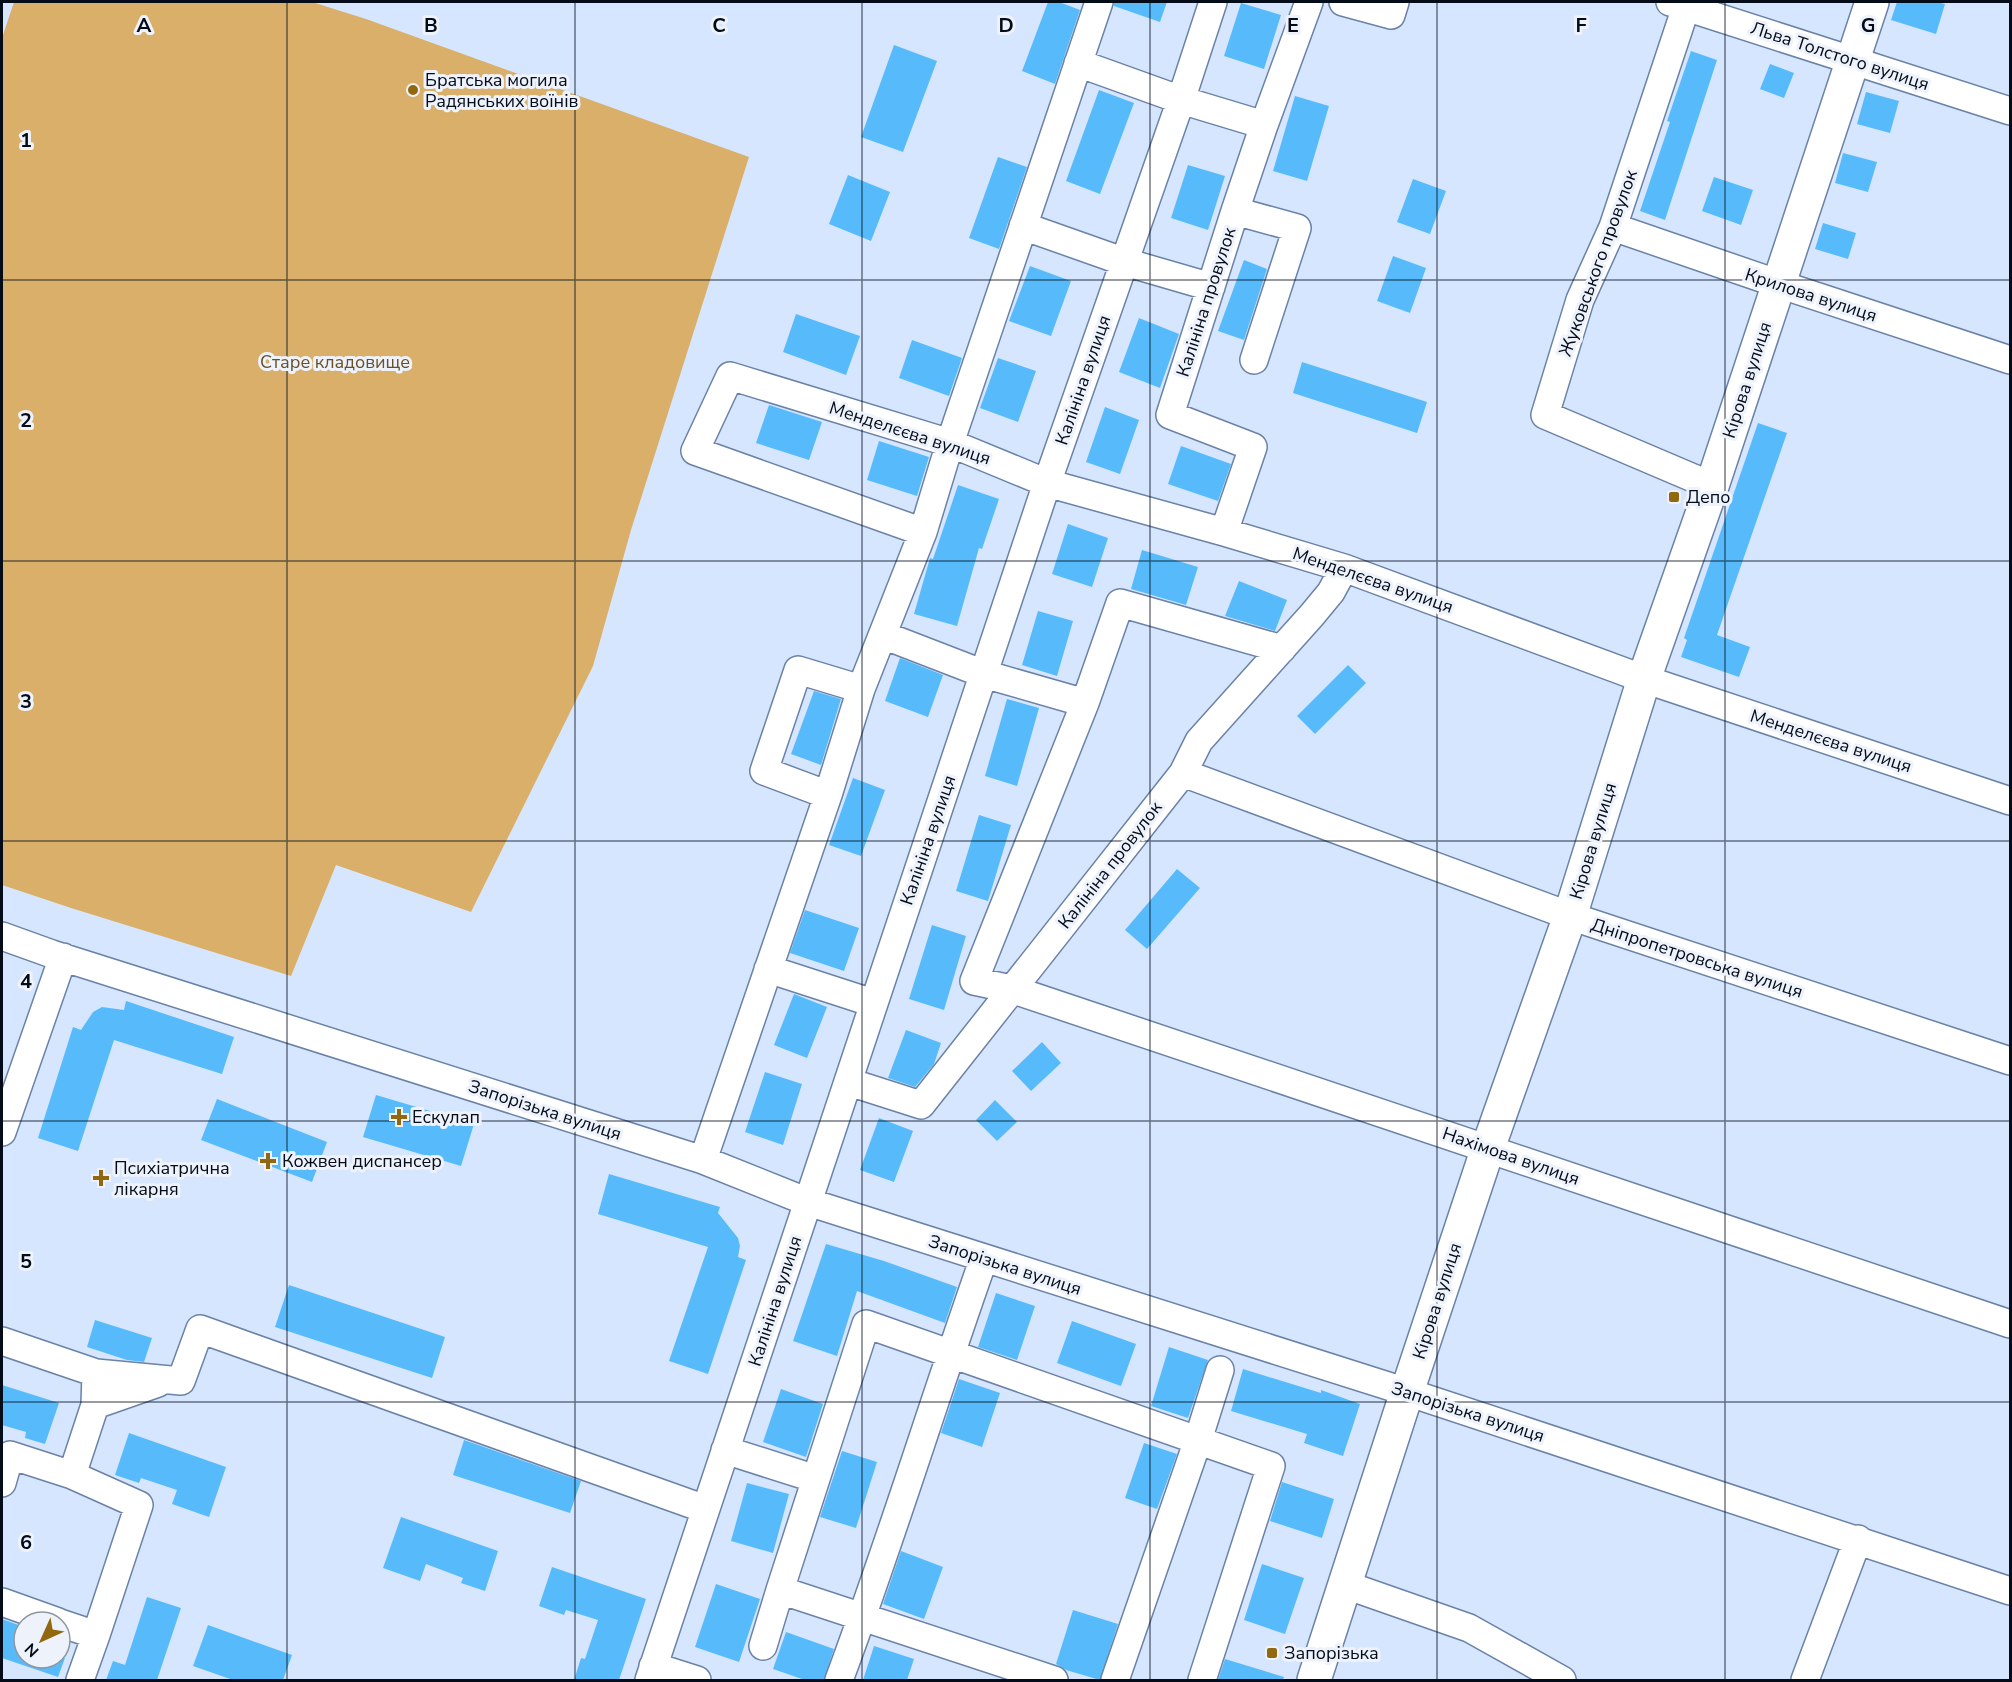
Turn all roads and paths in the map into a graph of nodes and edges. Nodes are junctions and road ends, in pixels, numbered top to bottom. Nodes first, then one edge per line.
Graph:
1 (1099, 2) edge
2 (1213, 2) edge
3 (1309, 2) edge
4 (1343, 2) edge
5 (1395, 2) edge
6 (1872, 2) edge
7 (1678, 4) edge
8 (1852, 60) junction
9 (1078, 63) junction
10 (1181, 100) junction
11 (2010, 111) edge
12 (1264, 125) junction
13 (1235, 211) junction
14 (1023, 226) junction
15 (1613, 227) junction
16 (1125, 262) junction
17 (1779, 284) junction
18 (1211, 287) junction
19 (1254, 360) dead end
20 (2010, 360) edge
21 (950, 443) junction
22 (1047, 483) junction
23 (1712, 486) junction
24 (923, 532) junction
25 (1224, 532) junction
26 (1344, 568) junction
27 (883, 635) junction
28 (1282, 649) junction
29 (984, 674) junction
30 (1644, 679) junction
31 (861, 689) junction
32 (1085, 703) junction
33 (1183, 773) junction
34 (828, 795) junction
35 (2010, 801) edge
36 (1570, 916) junction
37 (2, 936) edge
38 (63, 957) junction
39 (768, 969) junction
40 (1011, 989) junction
41 (873, 1003) junction
42 (2010, 1061) edge
43 (849, 1082) junction
44 (6, 1105) edge
45 (2, 1132) edge
46 (1488, 1148) junction
47 (703, 1160) junction
48 (808, 1202) junction
49 (984, 1258) junction
50 (2010, 1324) edge
51 (2, 1341) edge
52 (950, 1354) junction
53 (1220, 1370) dead end
54 (96, 1373) junction
55 (165, 1381) junction
56 (1407, 1392) junction
57 (95, 1405) junction
58 (1198, 1440) junction
59 (725, 1450) junction
60 (72, 1475) junction
61 (816, 1479) junction
62 (2, 1483) edge
63 (705, 1509) junction
64 (1858, 1539) junction
65 (1346, 1585) junction
66 (780, 1590) junction
67 (2010, 1591) edge
68 (2, 1602) edge
69 (25, 1610) edge
70 (863, 1617) junction
71 (72, 1627) edge
72 (96, 1635) junction
73 (763, 1646) dead end
74 (651, 1673) edge
75 (80, 1680) edge
76 (697, 1680) edge
77 (839, 1680) edge
78 (1054, 1680) edge
79 (1115, 1680) edge
80 (1202, 1680) edge
81 (1314, 1680) edge
82 (1562, 1680) edge
83 (1805, 1680) edge

1 - 9 street
2 - 10 street, Калініна вулиця
3 - 12 street
4 - 5 street
6 - 8 main road, Кірова вулиця
7 - 8 street, Льва Толстого вулиця
7 - 15 street, Жуковського провулок
8 - 11 street, Льва Толстого вулиця
8 - 17 main road, Кірова вулиця
9 - 10 street
9 - 14 street
10 - 12 street
10 - 16 street, Калініна вулиця
12 - 13 street
13 - 18 street, Калініна провулок
13 - 19 street, Калініна провулок
14 - 16 street
14 - 21 street
15 - 17 street, Крилова вулиця
15 - 23 street, Жуковського провулок
16 - 18 street
16 - 22 street, Калініна вулиця
17 - 20 street, Крилова вулиця
17 - 23 main road, Кірова вулиця
18 - 25 street, Калініна провулок
21 - 22 street, Менделєєва вулиця
21 - 24 street
21 - 24 street, Менделєєва вулиця
22 - 25 street, Менделєєва вулиця
22 - 29 street, Калініна вулиця
23 - 30 main road, Кірова вулиця
24 - 27 street
25 - 26 street, Менделєєва вулиця
26 - 28 street, Калініна провулок
26 - 30 street, Менделєєва вулиця
27 - 29 street
27 - 31 street
28 - 32 street
28 - 33 street, Калініна провулок
29 - 32 street
29 - 41 street, Калініна вулиця
30 - 35 street, Менделєєва вулиця
30 - 36 main road, Кірова вулиця
31 - 34 street
31 - 34 street
32 - 40 street, Нахімова вулиця
33 - 36 street, Дніпропетровська вулиця
33 - 40 street, Калініна провулок
34 - 39 street
36 - 42 street, Дніпропетровська вулиця
36 - 46 main road, Кірова вулиця
37 - 38 street, Запорізька вулиця
38 - 44 street
38 - 47 street, Запорізька вулиця
39 - 41 street
39 - 47 street
40 - 43 street, Калініна провулок
40 - 46 street, Нахімова вулиця
41 - 43 street, Калініна вулиця
43 - 48 street, Калініна вулиця
44 - 45 street
46 - 50 street, Нахімова вулиця
46 - 56 main road, Кірова вулиця
47 - 48 street, Запорізька вулиця
48 - 49 street, Запорізька вулиця
48 - 59 street, Калініна вулиця
49 - 52 street
49 - 56 street, Запорізька вулиця
51 - 54 street
52 - 58 street
52 - 61 street
52 - 70 street
53 - 58 street
54 - 55 street
54 - 57 street
55 - 57 street
55 - 63 street
56 - 64 street, Запорізька вулиця
56 - 65 main road, Кірова вулиця
57 - 60 street
58 - 79 street
58 - 80 street
59 - 61 street
59 - 63 street, Калініна вулиця
60 - 62 street
60 - 72 street
61 - 66 street
63 - 74 street, Калініна вулиця
64 - 67 street, Запорізька вулиця
64 - 83 street
65 - 81 main road, Кірова вулиця
65 - 82 street
66 - 70 street
66 - 73 street
68 - 69 street
70 - 77 street
70 - 78 street
71 - 72 street
72 - 75 street
74 - 76 street

